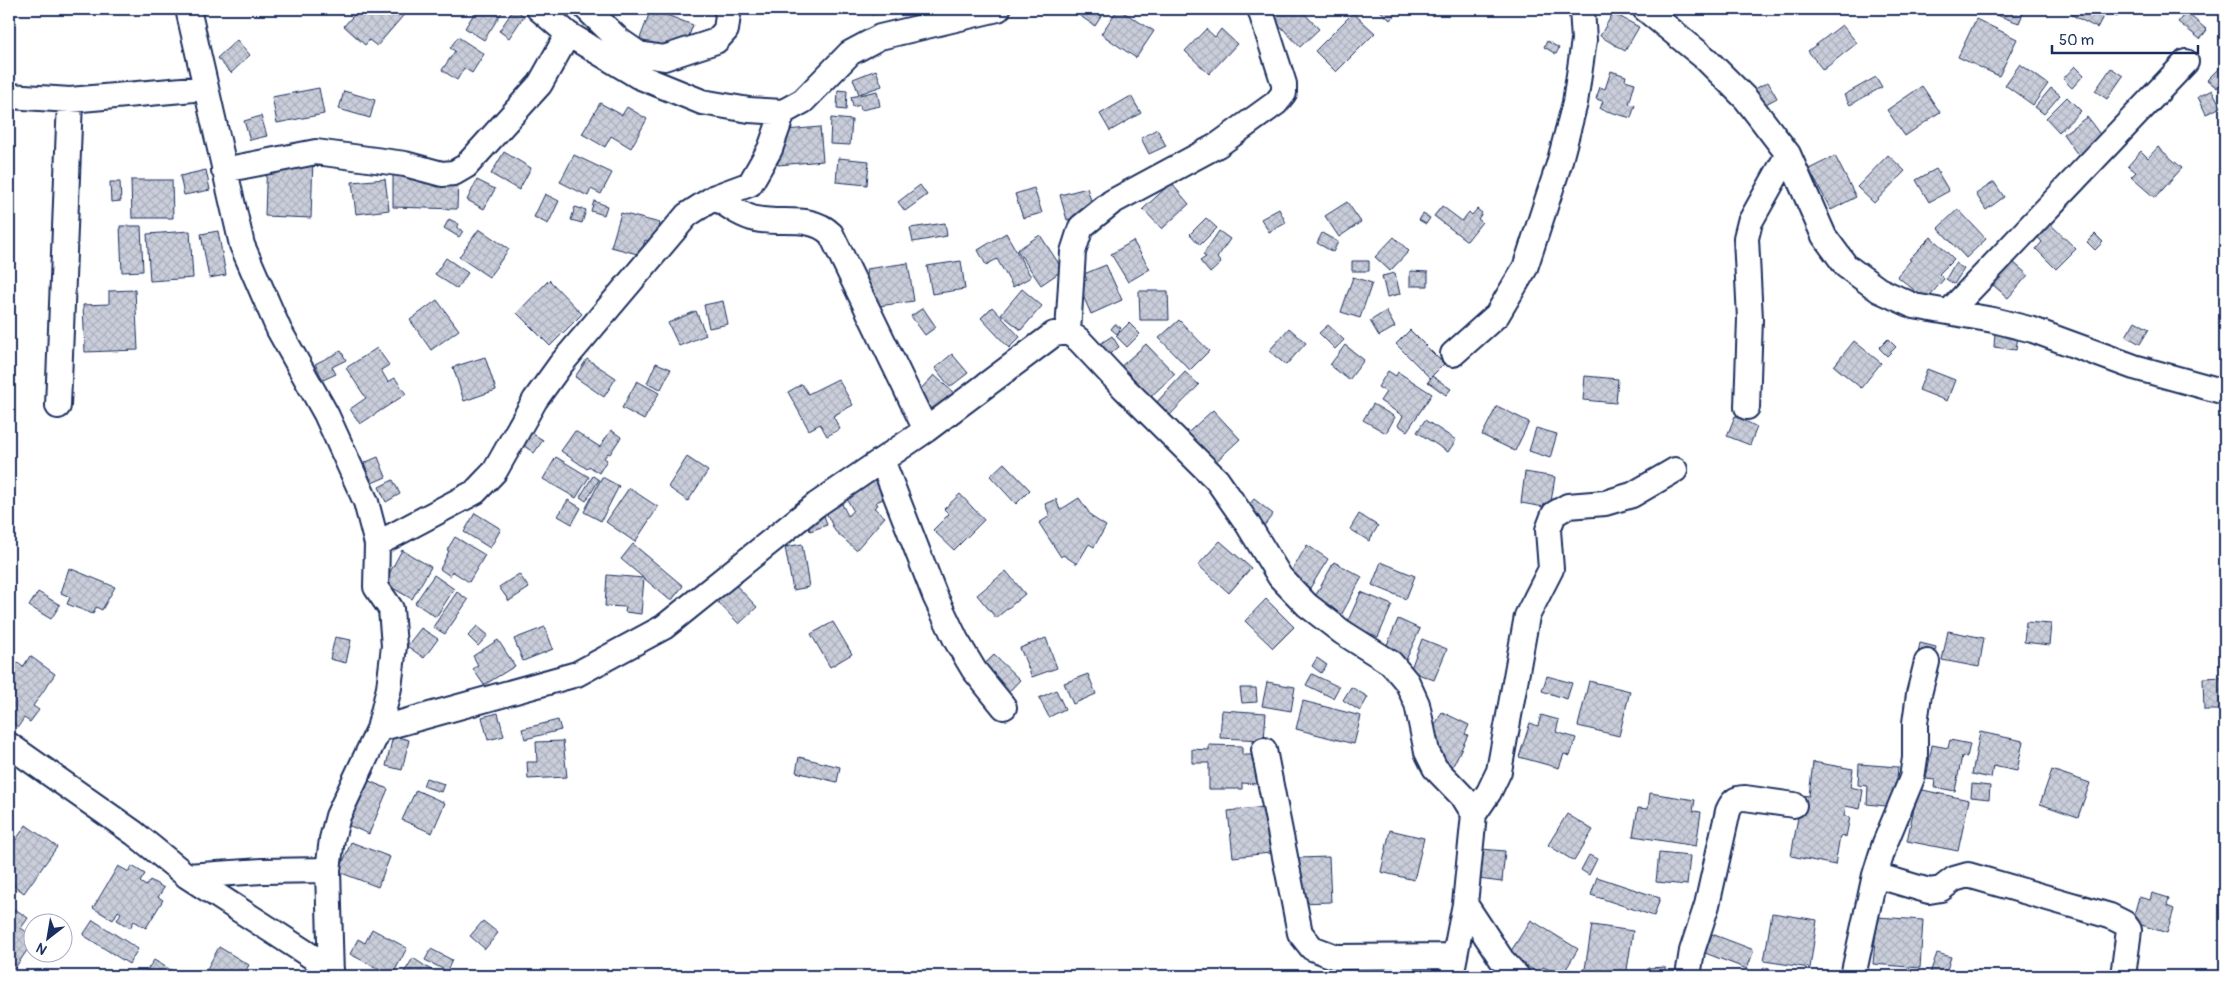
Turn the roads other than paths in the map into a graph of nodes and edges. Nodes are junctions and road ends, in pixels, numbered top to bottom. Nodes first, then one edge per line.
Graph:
1 (188, 9) edge
2 (539, 9) edge
3 (587, 9) edge
4 (726, 9) edge
5 (998, 9) edge
6 (1260, 9) edge
7 (1582, 9) edge
8 (1645, 9) edge
9 (568, 34) junction
10 (2186, 62) dead end
11 (205, 88) junction
12 (9, 96) edge
13 (70, 100) junction
14 (783, 112) junction
15 (1788, 154) junction
16 (224, 170) junction
17 (715, 197) junction
18 (1949, 312) junction
19 (1068, 332) junction
20 (1453, 354) dead end
21 (2225, 392) edge
22 (58, 406) dead end
23 (1747, 407) dead end
24 (926, 430) junction
25 (882, 460) junction
26 (1676, 470) dead end
27 (377, 544) junction
28 (1927, 662) dead end
29 (1004, 707) dead end
30 (379, 729) junction
31 (9, 745) edge
32 (1264, 750) dead end
33 (1794, 806) dead end
34 (1474, 814) junction
35 (328, 870) junction
36 (1875, 875) junction
37 (187, 876) junction
38 (1465, 904) junction
39 (1452, 966) edge
40 (331, 973) edge
41 (1517, 976) edge
42 (1688, 976) edge
43 (1853, 976) edge
44 (2122, 976) edge

1 - 11 street
2 - 9 street
3 - 4 street
5 - 14 street
6 - 19 street
7 - 20 street
8 - 15 street
9 - 14 street
9 - 16 street
10 - 18 street
11 - 13 street
11 - 16 street
12 - 13 street
13 - 22 street
14 - 17 street
15 - 18 street
15 - 23 street
16 - 27 street
17 - 24 street
17 - 27 street
18 - 21 street
19 - 24 street
19 - 34 street
24 - 25 street
25 - 29 street
25 - 30 street
26 - 34 street
27 - 30 street
28 - 36 street
30 - 35 street
31 - 37 street
32 - 39 street
33 - 42 street
34 - 38 street
35 - 37 street
35 - 40 street
36 - 43 street
36 - 44 street
37 - 40 street
38 - 39 street
38 - 41 street

